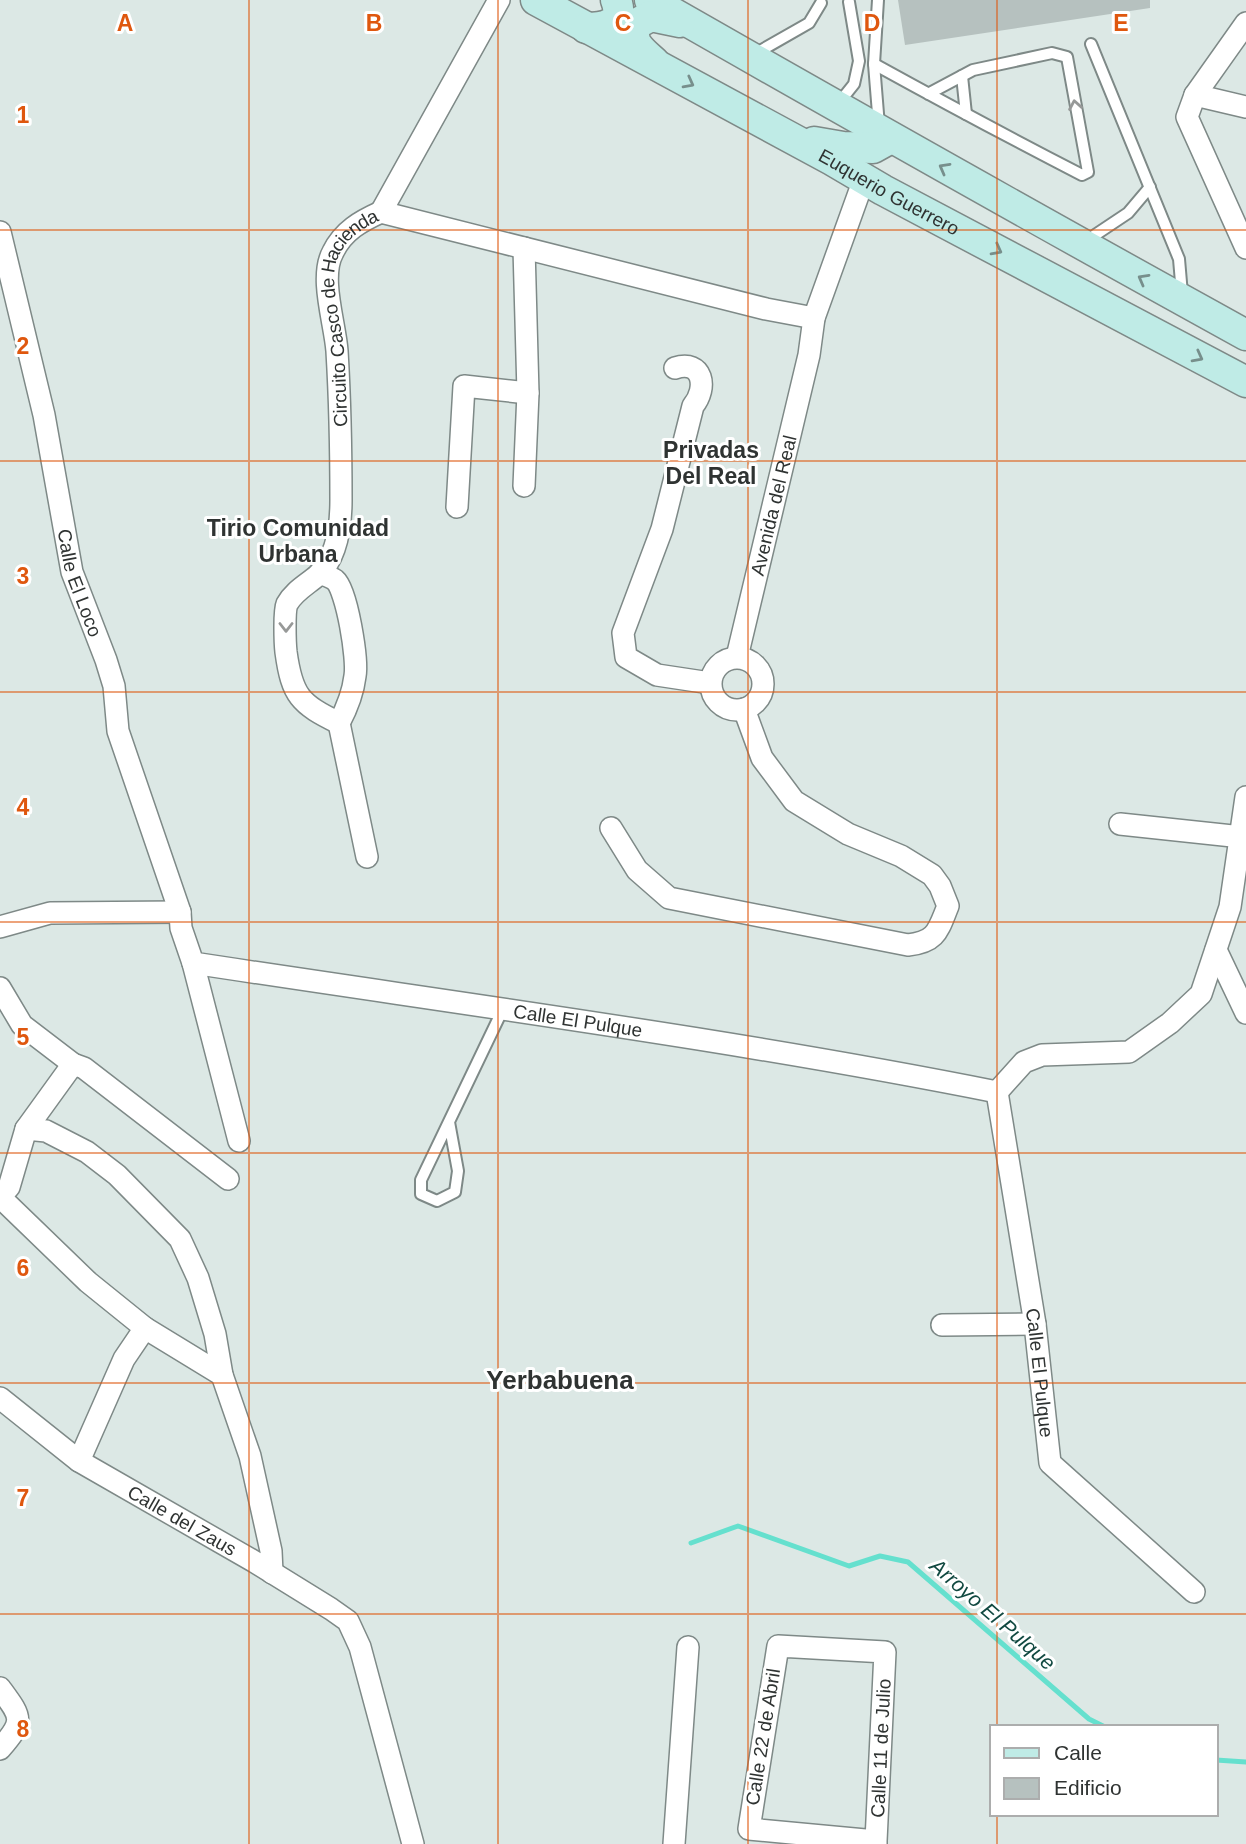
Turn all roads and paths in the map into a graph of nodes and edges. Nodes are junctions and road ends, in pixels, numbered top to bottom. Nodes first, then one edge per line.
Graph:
1 (499, 0) edge
2 (536, 0) edge
3 (616, 0) edge
4 (650, 0) edge
5 (878, 0) edge
6 (849, 2) dead end
7 (821, 4) dead end
8 (1246, 23) edge
9 (694, 26) junction
10 (586, 28) junction
11 (1091, 44) dead end
12 (750, 57) junction
13 (874, 64) junction
14 (658, 66) junction
15 (962, 76) junction
16 (928, 94) junction
17 (1195, 95) junction
18 (836, 107) junction
19 (1246, 107) edge
20 (965, 114) junction
21 (885, 135) junction
22 (790, 137) junction
23 (864, 179) junction
24 (1150, 187) junction
25 (381, 212) junction
26 (0, 232) edge
27 (1081, 244) junction
28 (1246, 247) edge
29 (524, 248) junction
30 (1183, 300) junction
31 (814, 318) junction
32 (1246, 335) edge
33 (675, 368) dead end
34 (1246, 382) edge
35 (528, 393) junction
36 (524, 486) dead end
37 (457, 507) dead end
38 (320, 573) junction
39 (737, 657) junction
40 (710, 683) junction
41 (744, 709) junction
42 (339, 723) junction
43 (1246, 797) edge
44 (1120, 824) dead end
45 (611, 828) dead end
46 (1242, 837) junction
47 (367, 857) dead end
48 (1238, 905) edge
49 (181, 920) junction
50 (0, 927) edge
51 (1216, 950) junction
52 (193, 963) junction
53 (0, 988) edge
54 (503, 1009) junction
55 (1246, 1013) edge
56 (73, 1064) junction
57 (997, 1092) junction
58 (449, 1122) junction
59 (26, 1129) junction
60 (239, 1141) dead end
61 (228, 1179) dead end
62 (2, 1190) edge
63 (1035, 1324) junction
64 (942, 1325) dead end
65 (145, 1328) junction
66 (222, 1375) junction
67 (0, 1398) edge
68 (79, 1461) junction
69 (272, 1573) junction
70 (1194, 1592) dead end
71 (778, 1646) joint
72 (688, 1647) dead end
73 (0, 1688) edge
74 (0, 1749) edge
75 (876, 1842) edge
76 (413, 1844) edge
77 (674, 1844) edge

1 - 25 street
2 - 10 main road, Euquerio Guerrero
3 - 10 main road
4 - 9 main road
5 - 13 lane
6 - 18 lane
7 - 12 lane
8 - 17 street
9 - 12 main road
9 - 14 main road
10 - 14 main road, Euquerio Guerrero
11 - 24 lane
12 - 18 main road
13 - 16 lane
13 - 21 lane
14 -> 22 main road, Euquerio Guerrero
15 - 16 lane
15 - 20 lane
20 -> 15 lane
16 - 20 lane
17 - 19 street
17 - 28 street
18 - 21 main road
21 - 22 main road
27 -> 21 main road
22 - 23 main road, Euquerio Guerrero
23 - 31 street, Avenida del Real
23 -> 34 main road, Euquerio Guerrero
24 - 27 lane
24 - 30 lane
25 - 29 street, Circuito Casco de Hacienda
25 - 38 street, Circuito Casco de Hacienda
26 - 49 street, Calle El Loco
30 -> 27 main road
29 - 31 street, Circuito Casco de Hacienda
29 - 35 street
30 - 32 main road
31 - 39 street, Avenida del Real
33 - 40 street
35 - 36 street
35 - 37 street
38 - 42 street
38 -> 42 street
39 - 40 street
39 - 41 street
40 - 41 street
41 - 45 street
42 - 47 street
43 - 46 street
44 - 46 street
46 - 48 street
48 - 51 street
49 - 50 street
49 - 52 street
51 - 55 street
51 - 57 street
52 - 54 street, Calle El Pulque
52 - 60 street
53 - 56 street
54 - 57 street, Calle El Pulque
54 - 58 lane
56 - 59 street
56 - 61 street
57 - 63 street, Calle El Pulque
58 - 58 lane
59 - 62 street
59 - 66 street
62 - 65 street
63 - 64 street
63 - 70 street, Calle El Pulque
65 - 66 street
65 - 68 street
66 - 69 street
67 - 68 street, Calle del Zaus
68 - 69 street, Calle del Zaus
69 - 76 street, Calle del Zaus
71 - 75 street, Calle 11 de Julio
71 - 75 street, Calle 22 de Abril
72 - 77 street
73 - 74 street

